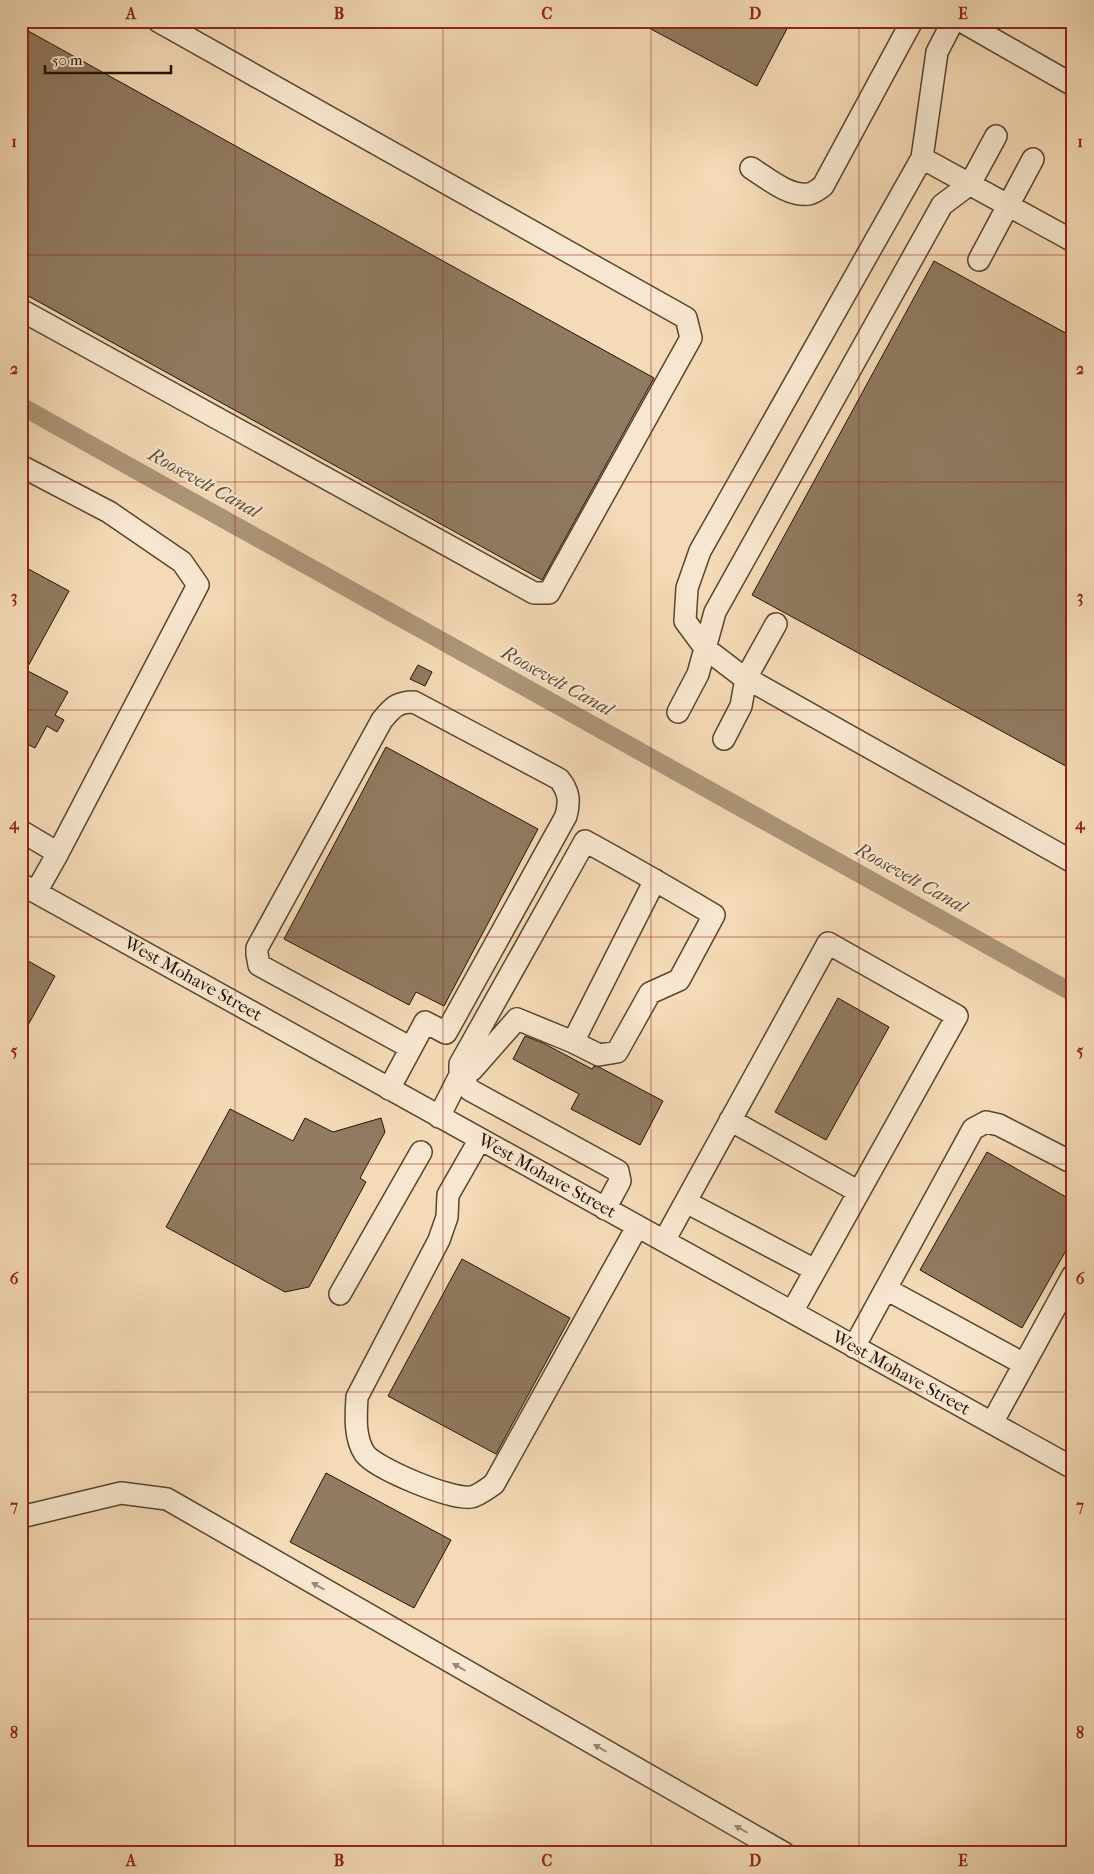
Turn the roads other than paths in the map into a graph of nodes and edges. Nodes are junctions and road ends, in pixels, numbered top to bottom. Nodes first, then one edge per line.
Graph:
1 (158, 21) edge
2 (912, 21) edge
3 (953, 21) edge
4 (961, 21) edge
5 (1073, 85) edge
6 (996, 136) dead end
7 (922, 158) junction
8 (1033, 159) dead end
9 (751, 168) dead end
10 (970, 184) junction
11 (1008, 206) junction
12 (1073, 241) edge
13 (978, 260) dead end
14 (21, 310) edge
15 (21, 466) edge
16 (776, 624) dead end
17 (705, 648) junction
18 (746, 678) junction
19 (678, 712) dead end
20 (724, 739) dead end
21 (21, 831) edge
22 (54, 859) junction
23 (1073, 862) edge
24 (655, 880) junction
25 (29, 888) edge
26 (573, 1042) junction
27 (411, 1048) junction
28 (460, 1075) junction
29 (389, 1088) junction
30 (440, 1116) junction
31 (730, 1120) junction
32 (480, 1139) junction
33 (420, 1152) dead end
34 (1073, 1163) edge
35 (859, 1192) junction
36 (686, 1202) junction
37 (605, 1209) junction
38 (637, 1227) junction
39 (664, 1241) junction
40 (815, 1270) junction
41 (1073, 1275) edge
42 (886, 1289) junction
43 (340, 1294) dead end
44 (792, 1312) junction
45 (854, 1347) junction
46 (1024, 1364) junction
47 (992, 1424) junction
48 (1073, 1468) edge
49 (21, 1518) edge
50 (784, 1853) edge

1 - 14 street
2 - 9 street
3 - 7 street
4 - 5 street
6 - 10 street
7 - 10 street
7 - 17 street
8 - 11 street
10 - 11 street
10 - 17 street
11 - 12 street
11 - 13 street
15 - 22 street
16 - 18 street
17 - 18 street
17 - 19 street
18 - 20 street
18 - 23 street
21 - 22 street
22 - 25 street
24 - 26 street
24 - 26 street
24 - 28 street
25 - 29 street, West Mohave Street
26 - 28 street
27 - 27 street
27 - 29 street
28 - 30 street
28 - 37 street
29 - 30 street, West Mohave Street
30 - 32 street, West Mohave Street
31 - 35 street
31 - 35 street
31 - 36 street
32 - 37 street, West Mohave Street
32 - 38 street
33 - 43 street
34 - 42 street
35 - 40 street
36 - 39 street
36 - 40 street
37 - 38 street, West Mohave Street
38 - 39 street, West Mohave Street
39 - 44 street, West Mohave Street
40 - 44 street
41 - 46 street
42 - 45 street
42 - 46 street
44 - 45 street, West Mohave Street
45 - 47 street, West Mohave Street
46 - 47 street
47 - 48 street, West Mohave Street
50 -> 49 street

